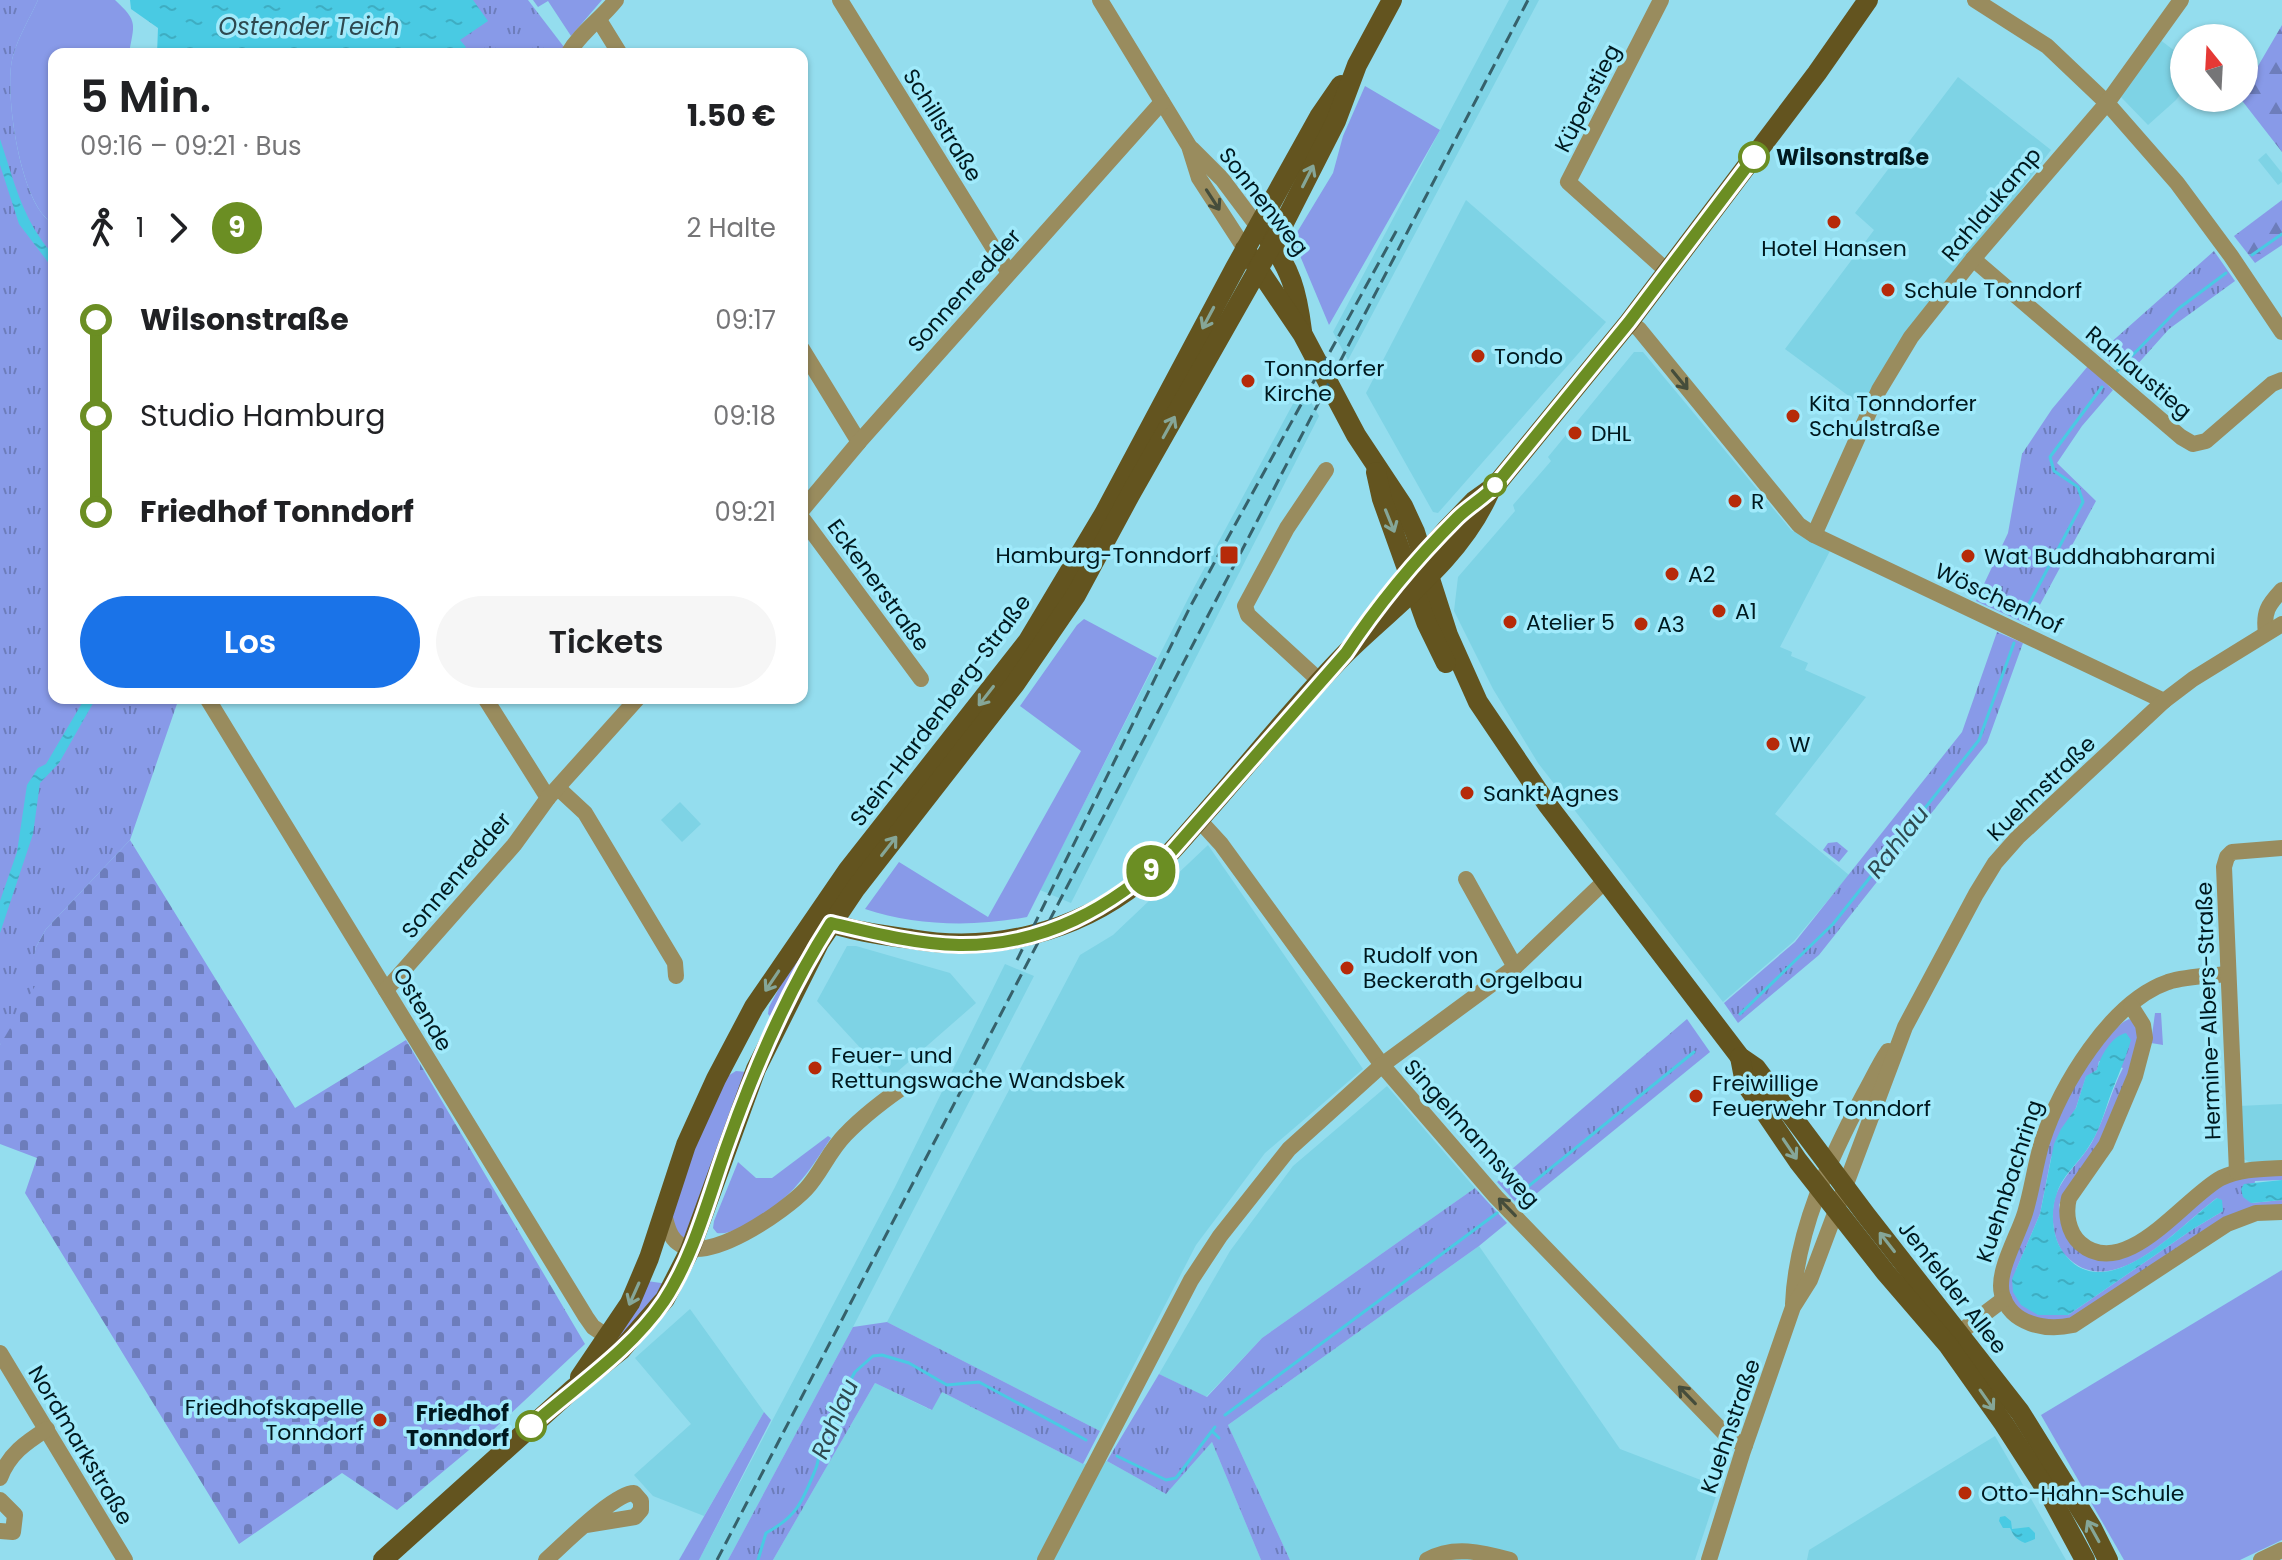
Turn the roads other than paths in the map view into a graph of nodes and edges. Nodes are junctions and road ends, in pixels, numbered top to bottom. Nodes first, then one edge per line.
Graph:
1 (616, 0) edge
2 (840, 0) edge
3 (1100, 0) edge
4 (1392, 0) edge
5 (1661, 0) edge
6 (1868, 0) edge
7 (1975, 0) edge
8 (2181, 0) edge
9 (599, 20) junction
10 (572, 48) edge
11 (616, 48) edge
12 (1357, 65) junction
13 (1162, 102) junction
14 (2107, 103) junction
15 (1189, 146) junction
16 (1258, 227) junction
17 (1272, 245) junction
18 (1245, 249) junction
19 (1973, 259) junction
20 (1259, 270) junction
21 (1667, 271) junction
22 (1009, 273) junction
23 (1629, 322) junction
24 (2282, 332) edge
25 (1303, 335) junction
26 (808, 359) edge
27 (2282, 380) edge
28 (859, 442) junction
29 (1326, 470) dead end
30 (808, 503) edge
31 (808, 526) edge
32 (1814, 535) junction
33 (1419, 574) junction
34 (2282, 590) edge
35 (2282, 624) edge
36 (2266, 633) junction
37 (921, 679) dead end
38 (1321, 682) junction
39 (2164, 701) junction
40 (211, 704) edge
41 (489, 704) edge
42 (633, 704) edge
43 (553, 793) junction
44 (1199, 820) junction
45 (2282, 848) edge
46 (1466, 879) dead end
47 (1605, 881) junction
48 (823, 920) junction
49 (1515, 967) junction
50 (2228, 974) junction
51 (676, 976) dead end
52 (386, 990) junction
53 (2131, 1006) junction
54 (1905, 1027) junction
55 (1740, 1057) junction
56 (1382, 1065) junction
57 (912, 1081) dead end
58 (1830, 1167) junction
59 (2282, 1168) edge
60 (2237, 1172) junction
61 (1845, 1187) junction
62 (1820, 1190) junction
63 (663, 1210) junction
64 (1836, 1210) junction
65 (2282, 1212) edge
66 (684, 1247) junction
67 (649, 1258) junction
68 (2004, 1299) junction
69 (1793, 1307) junction
70 (1951, 1335) junction
71 (608, 1337) junction
72 (0, 1353) edge
73 (574, 1388) junction
74 (47, 1429) junction
75 (1745, 1445) junction
76 (0, 1478) edge
77 (0, 1500) edge
78 (586, 1525) dead end
79 (0, 1531) edge
80 (2282, 1550) edge
81 (125, 1560) edge
82 (383, 1560) edge
83 (546, 1560) edge
84 (1045, 1560) edge
85 (1427, 1560) edge
86 (1510, 1560) edge
87 (1709, 1560) edge
88 (2085, 1560) edge
89 (2108, 1560) edge
90 (2261, 1560) edge

1 - 9 street
2 - 22 street, Schillstraße
3 - 13 street, Sonnenweg
4 - 12 main road, Stein-Hardenberg-Straße
5 - 21 street, Küperstieg
6 - 21 main road
7 - 14 street
8 - 14 street, Rahlaukamp
9 - 10 street
9 - 11 street
12 - 16 main road, Stein-Hardenberg-Straße
17 -> 12 main road, Stein-Hardenberg-Straße
13 - 15 street, Sonnenweg
13 - 22 street, Sonnenredder
14 - 19 street, Rahlaukamp
14 - 24 street
15 - 16 street, Sonnenweg
15 -> 18 street, Sonnenweg
16 - 17 main road, Sonnenweg
16 - 18 main road, Stein-Hardenberg-Straße
17 - 20 main road, Stein-Hardenberg-Straße
17 - 25 main road, Sonnenweg
18 - 20 main road, Sonnenweg
18 -> 48 main road, Stein-Hardenberg-Straße
19 - 27 street, Rahlaustieg
19 - 32 street, Rahlaukamp
20 - 25 main road, Sonnenweg
48 -> 20 main road, Stein-Hardenberg-Straße
21 - 23 main road
22 - 28 street, Sonnenredder
23 -> 32 street, Wöschenhof
23 - 33 main road
25 - 33 main road, Sonnenweg
26 - 28 street
28 - 30 street, Sonnenredder
29 - 38 street
31 - 37 street, Eckenerstraße
32 - 39 street, Wöschenhof
33 - 38 main road
33 - 47 main road, Jenfelder Allee
34 - 36 street
35 - 36 street, Kuehnstraße
36 - 39 street, Kuehnstraße
38 - 44 main road
39 - 54 street, Kuehnstraße
40 - 52 street, Ostende
41 - 43 street
42 - 43 street, Sonnenredder
43 - 51 street
43 - 52 street, Sonnenredder
44 - 48 main road
44 - 56 street, Singelmannsweg
45 - 50 street, Hermine-Albers-Straße
46 - 49 street
47 - 49 street
47 - 55 main road, Jenfelder Allee
48 -> 63 main road, Stein-Hardenberg-Straße
48 - 66 main road, Stein-Hardenberg-Straße
49 - 56 street
50 - 53 street, Kuehnbachring
50 - 60 street, Hermine-Albers-Straße
52 - 71 street, Ostende
53 - 60 street
53 - 68 street, Kuehnbachring
54 - 58 street, Kuehnstraße
54 - 61 street, Kuehnstraße
55 - 58 main road, Jenfelder Allee
55 -> 62 main road, Jenfelder Allee
75 -> 56 street, Singelmannsweg
56 - 84 street
57 - 66 street
58 - 61 main road, Jenfelder Allee
58 - 62 street, Kuehnstraße
59 - 60 street
61 - 64 street, Kuehnstraße
70 -> 61 main road, Jenfelder Allee
62 - 64 main road, Jenfelder Allee
62 - 69 street, Kuehnstraße
63 - 66 street
63 - 67 main road, Stein-Hardenberg-Straße
64 - 69 street, Kuehnstraße
64 - 70 main road, Jenfelder Allee
65 - 68 street
66 - 67 street
66 - 73 main road, Stein-Hardenberg-Straße
67 -> 71 main road, Stein-Hardenberg-Straße
68 - 70 street
69 - 75 street, Kuehnstraße
70 -> 88 main road, Jenfelder Allee
89 -> 70 main road, Jenfelder Allee
71 - 73 main road, Stein-Hardenberg-Straße
72 - 74 street, Nordmarkstraße
73 - 82 main road
74 - 76 street
74 - 81 street, Nordmarkstraße
75 - 87 street, Kuehnstraße
77 - 79 street
78 - 83 street
80 - 90 street
85 - 86 street

